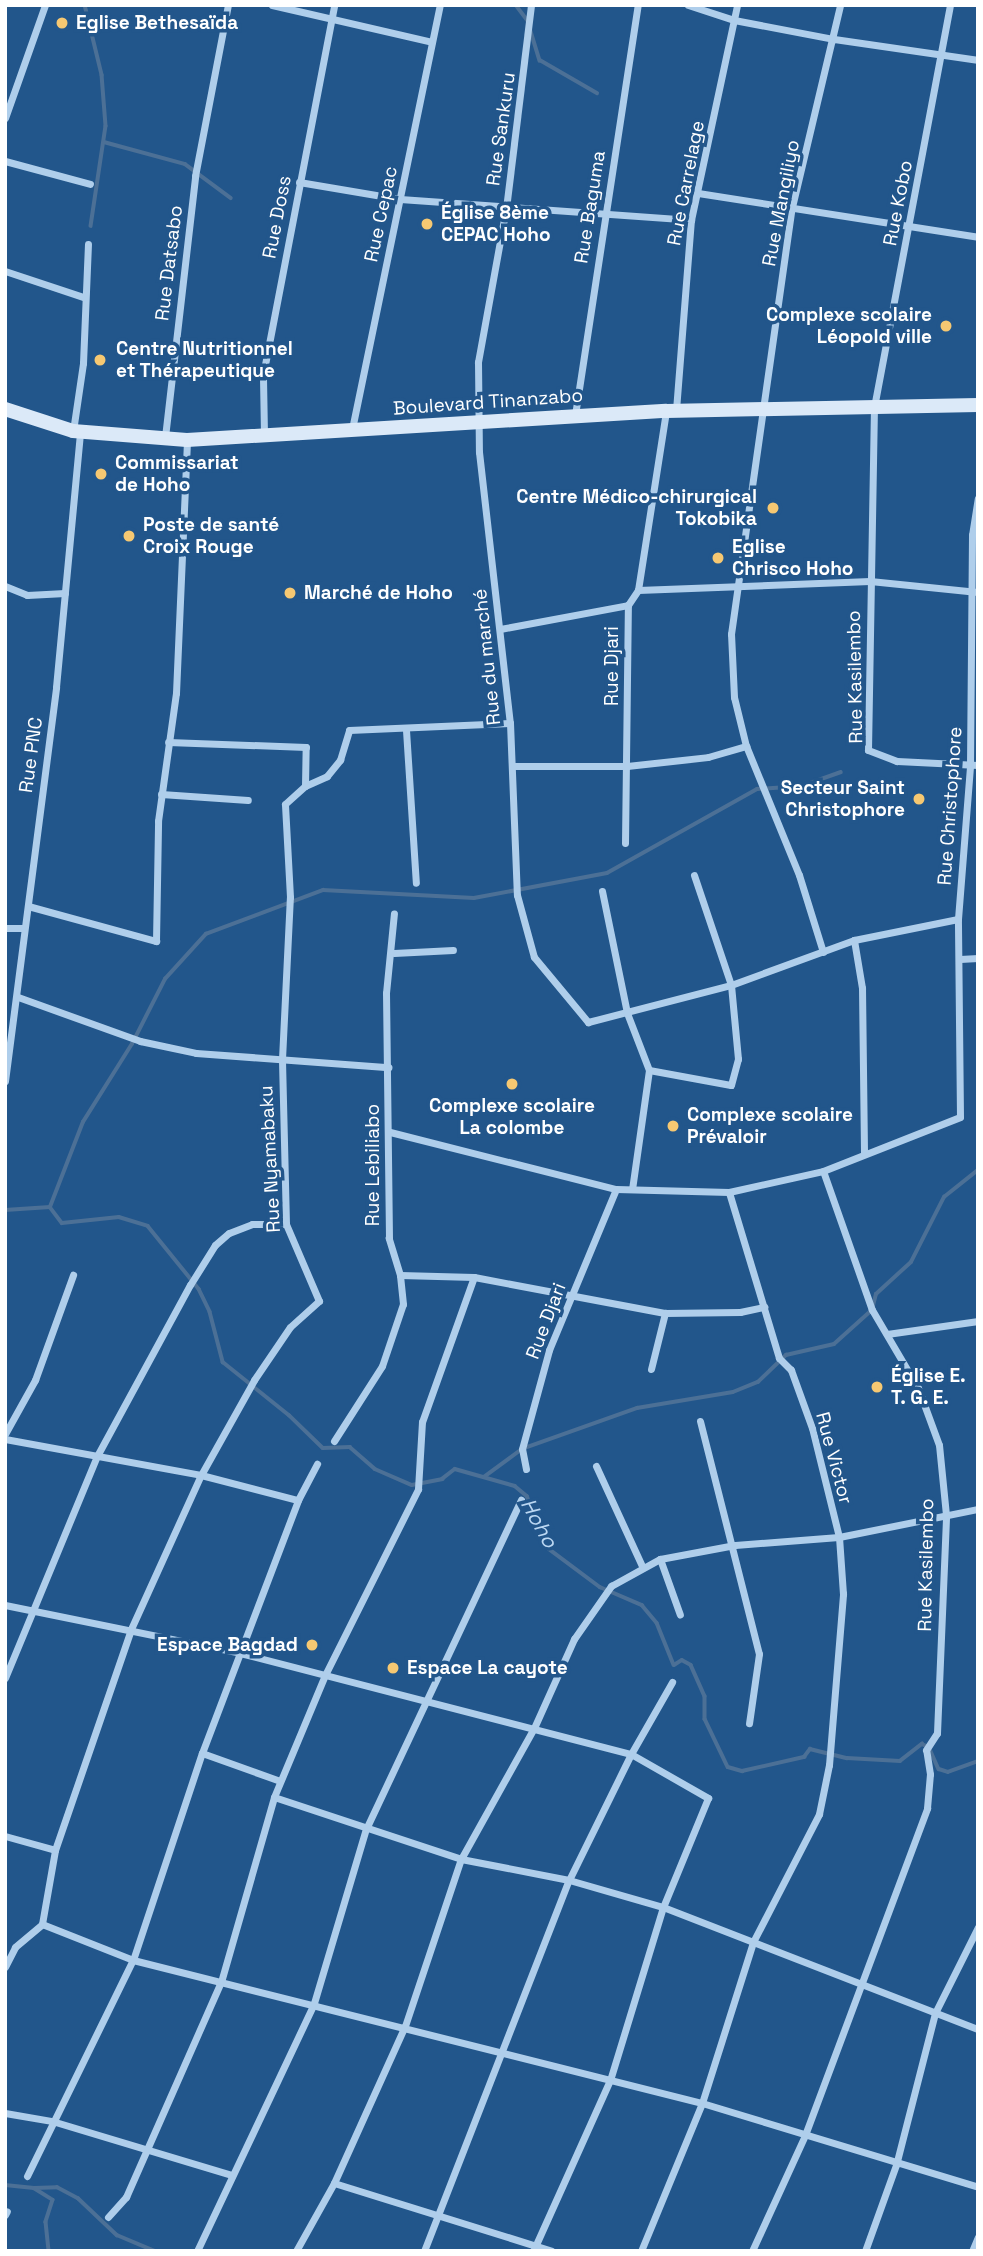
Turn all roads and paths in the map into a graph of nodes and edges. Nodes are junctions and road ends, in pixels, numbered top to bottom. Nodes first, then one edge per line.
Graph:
1 (45, 5) edge
2 (228, 5) edge
3 (272, 5) edge
4 (334, 5) edge
5 (440, 5) edge
6 (531, 5) edge
7 (638, 5) edge
8 (688, 5) edge
9 (737, 5) edge
10 (840, 5) edge
11 (950, 5) edge
12 (734, 20) junction
13 (331, 21) junction
14 (834, 39) junction
15 (432, 42) junction
16 (942, 57) junction
17 (978, 60) edge
18 (5, 118) edge
19 (5, 161) edge
20 (299, 182) junction
21 (90, 184) dead end
22 (698, 193) junction
23 (400, 199) junction
24 (506, 208) junction
25 (792, 208) junction
26 (605, 214) junction
27 (691, 220) junction
28 (910, 226) junction
29 (978, 237) edge
30 (88, 244) dead end
31 (6, 271) edge
32 (83, 298) junction
33 (978, 405) edge
34 (874, 406) junction
35 (766, 408) junction
36 (5, 409) edge
37 (671, 411) junction
38 (575, 415) junction
39 (479, 424) junction
40 (352, 429) junction
41 (76, 431) junction
42 (264, 436) junction
43 (165, 437) junction
44 (187, 440) junction
45 (978, 498) edge
46 (870, 581) junction
47 (5, 586) edge
48 (738, 586) junction
49 (638, 590) junction
50 (976, 592) edge
51 (65, 593) junction
52 (628, 605) junction
53 (500, 629) junction
54 (510, 723) junction
55 (406, 730) junction
56 (168, 742) junction
57 (746, 746) junction
58 (513, 765) junction
59 (974, 765) edge
60 (627, 766) junction
61 (305, 786) junction
62 (161, 794) junction
63 (248, 800) dead end
64 (625, 843) dead end
65 (694, 875) dead end
66 (416, 883) dead end
67 (602, 891) dead end
68 (28, 906) junction
69 (394, 914) dead end
70 (958, 919) junction
71 (5, 928) edge
72 (23, 928) junction
73 (853, 940) junction
74 (453, 950) dead end
75 (823, 952) junction
76 (394, 953) junction
77 (960, 958) junction
78 (978, 958) edge
79 (730, 985) junction
80 (18, 997) junction
81 (627, 1013) junction
82 (282, 1059) junction
83 (388, 1067) junction
84 (649, 1070) junction
85 (5, 1081) edge
86 (390, 1132) junction
87 (864, 1154) junction
88 (823, 1171) junction
89 (616, 1189) junction
90 (632, 1189) junction
91 (729, 1192) junction
92 (286, 1224) junction
93 (73, 1275) dead end
94 (400, 1275) junction
95 (474, 1277) junction
96 (572, 1298) junction
97 (764, 1307) junction
98 (665, 1313) junction
99 (978, 1321) edge
100 (887, 1334) junction
101 (651, 1369) dead end
102 (700, 1421) dead end
103 (5, 1433) edge
104 (5, 1439) edge
105 (334, 1441) dead end
106 (97, 1456) junction
107 (317, 1464) dead end
108 (596, 1466) dead end
109 (526, 1469) dead end
110 (201, 1475) junction
111 (298, 1500) junction
112 (521, 1500) dead end
113 (978, 1509) edge
114 (946, 1516) junction
115 (839, 1537) junction
116 (735, 1545) junction
117 (660, 1559) junction
118 (643, 1567) junction
119 (5, 1605) edge
120 (30, 1611) junction
121 (680, 1615) dead end
122 (131, 1629) junction
123 (240, 1653) junction
124 (325, 1675) junction
125 (5, 1678) edge
126 (672, 1682) dead end
127 (424, 1700) junction
128 (749, 1723) dead end
129 (534, 1728) junction
130 (202, 1753) junction
131 (631, 1754) junction
132 (280, 1780) junction
133 (274, 1797) junction
134 (366, 1829) junction
135 (5, 1836) edge
136 (55, 1850) junction
137 (461, 1859) junction
138 (569, 1880) junction
139 (663, 1908) junction
140 (42, 1924) junction
141 (978, 1927) edge
142 (752, 1942) junction
143 (5, 1943) edge
144 (15, 1947) junction
145 (133, 1960) junction
146 (5, 1967) edge
147 (859, 1981) junction
148 (221, 1982) junction
149 (314, 2003) junction
150 (935, 2013) junction
151 (405, 2026) junction
152 (978, 2029) edge
153 (503, 2050) junction
154 (610, 2080) junction
155 (702, 2103) junction
156 (5, 2113) edge
157 (52, 2121) junction
158 (805, 2135) junction
159 (144, 2149) junction
160 (896, 2165) junction
161 (232, 2175) junction
162 (27, 2176) dead end
163 (334, 2183) junction
164 (978, 2187) edge
165 (108, 2217) dead end
166 (438, 2218) junction
167 (978, 2237) edge
168 (534, 2248) edge
169 (197, 2251) edge
170 (296, 2251) edge
171 (424, 2251) edge
172 (552, 2251) edge
173 (641, 2251) edge
174 (752, 2251) edge
175 (865, 2251) edge
176 (972, 2251) edge

1 - 18 street
2 - 43 street, Rue Datsabo
3 - 13 street
4 - 13 street, Rue Doss
5 - 15 street, Rue Cepac
6 - 24 street, Rue Sankuru
7 - 26 street, Rue Baguma
8 - 12 street
9 - 12 street, Rue Carrelage
10 - 14 street, Rue Mangiliyo
11 - 16 street, Rue Kobo
12 - 14 street
12 - 22 street, Rue Carrelage
13 - 15 street
13 - 20 street, Rue Doss
14 - 16 street
14 - 25 street, Rue Mangiliyo
15 - 23 street, Rue Cepac
16 - 17 street
16 - 28 street, Rue Kobo
19 - 21 street
20 - 23 street
20 - 42 street, Rue Doss
22 - 25 street
22 - 27 street, Rue Carrelage
23 - 24 street
23 - 40 street, Rue Cepac
24 - 26 street
24 - 39 street, Rue Sankuru
25 - 28 street
25 - 35 street, Rue Mangiliyo
26 - 27 street
26 - 38 street, Rue Baguma
27 - 37 street, Rue Carrelage
28 - 29 street
28 - 34 street, Rue Kobo
30 - 32 street, Rue PNC
31 - 32 street
32 - 41 street, Rue PNC
33 - 34 street, Boulevard Tinanzabo
34 - 35 street, Boulevard Tinanzabo
34 - 46 street, Rue Kasilembo
35 - 37 street, Boulevard Tinanzabo
35 - 48 street, Rue Mangiliyo
36 - 41 street, Boulevard Tinanzabo
37 - 38 street, Boulevard Tinanzabo
37 - 49 street, Rue Djari
38 - 39 street, Boulevard Tinanzabo
39 - 40 street, Boulevard Tinanzabo
39 - 53 street, Rue du marché
40 - 42 street, Boulevard Tinanzabo
41 - 43 street, Boulevard Tinanzabo
41 - 51 street, Rue PNC
42 - 44 street, Boulevard Tinanzabo
43 - 44 street, Boulevard Tinanzabo
44 - 56 street
45 - 50 street, Rue Christophore
46 - 48 street
46 - 50 street
46 - 59 street, Rue Kasilembo
47 - 51 street
48 - 49 street
48 - 57 street, Rue Mangiliyo
49 - 52 street, Rue Djari
50 - 59 street, Rue Christophore
51 - 68 street, Rue PNC
52 - 53 street
52 - 60 street, Rue Djari
53 - 54 street, Rue du marché
54 - 55 street
54 - 58 street, Rue du marché
55 - 61 street
55 - 66 street
56 - 61 street
56 - 62 street
57 - 60 street
57 - 75 street, Rue Mangiliyo
58 - 60 street
58 - 81 street, Rue du marché
59 - 70 street, Rue Christophore
60 - 64 street, Rue Djari
61 - 82 street, Rue Nyamabaku
62 - 63 street
62 - 68 street
65 - 79 street
67 - 81 street
68 - 72 street, Rue PNC
69 - 76 street, Rue Lebiliabo
70 - 73 street
70 - 77 street, Rue Christophore
71 - 72 street
72 - 80 street, Rue PNC
73 - 75 street
73 - 87 street
74 - 76 street
75 - 79 street
76 - 83 street, Rue Lebiliabo
77 - 78 street
77 - 87 street, Rue Christophore
79 - 81 street
79 - 84 street
80 - 82 street
80 - 85 street, Rue PNC
81 - 84 street
82 - 83 street
82 - 92 street, Rue Nyamabaku
83 - 86 street, Rue Lebiliabo
84 - 90 street
86 - 89 street
86 - 94 street, Rue Lebiliabo
87 - 88 street
88 - 91 street
88 - 100 street, Rue Kasilembo
89 - 90 street
89 - 96 street, Rue Djari
90 - 91 street
91 - 97 street, Rue Victor
92 - 106 street
92 - 110 street, Rue Nyamabaku
93 - 103 street
94 - 95 street
94 - 105 street, Rue Lebiliabo
95 - 96 street
95 - 124 street
96 - 98 street
96 - 109 street, Rue Djari
97 - 98 street
97 - 115 street, Rue Victor
98 - 101 street
99 - 100 street
100 - 114 street, Rue Kasilembo
102 - 116 street
104 - 106 street
106 - 110 street
106 - 120 street
107 - 111 street
108 - 118 street
110 - 111 street
110 - 122 street
111 - 123 street
112 - 127 street
113 - 114 street
114 - 115 street
114 - 147 street, Rue Kasilembo
115 - 116 street
115 - 142 street, Rue Victor
116 - 117 street
116 - 128 street
117 - 118 street
117 - 121 street
118 - 129 street
119 - 120 street
120 - 122 street
120 - 125 street
122 - 123 street
122 - 136 street
123 - 124 street
123 - 130 street
124 - 127 street
124 - 132 street
126 - 131 street
127 - 129 street
127 - 134 street
129 - 131 street
129 - 137 street
130 - 132 street
130 - 145 street
131 - 138 street
131 - 139 street
132 - 133 street
133 - 134 street
133 - 148 street
134 - 137 street
134 - 149 street
135 - 136 street
136 - 140 street
137 - 138 street
137 - 151 street
138 - 139 street
138 - 153 street
139 - 142 street
139 - 154 street
140 - 144 street
140 - 145 street
141 - 150 street
142 - 147 street
142 - 155 street, Rue Victor
143 - 144 street
144 - 146 street
145 - 148 street
145 - 157 street
147 - 150 street
147 - 158 street
148 - 149 street
148 - 159 street
149 - 151 street
149 - 161 street
150 - 152 street
150 - 160 street
151 - 153 street
151 - 163 street
153 - 154 street
153 - 166 street
154 - 155 street
154 - 168 street
155 - 158 street
155 - 173 street, Rue Victor
156 - 157 street
157 - 159 street
157 - 162 street
158 - 160 street
158 - 174 street
159 - 161 street
159 - 165 street
160 - 164 street
160 - 175 street
161 - 169 street
163 - 166 street
163 - 170 street
166 - 168 street
166 - 171 street
167 - 176 street
168 - 172 street

